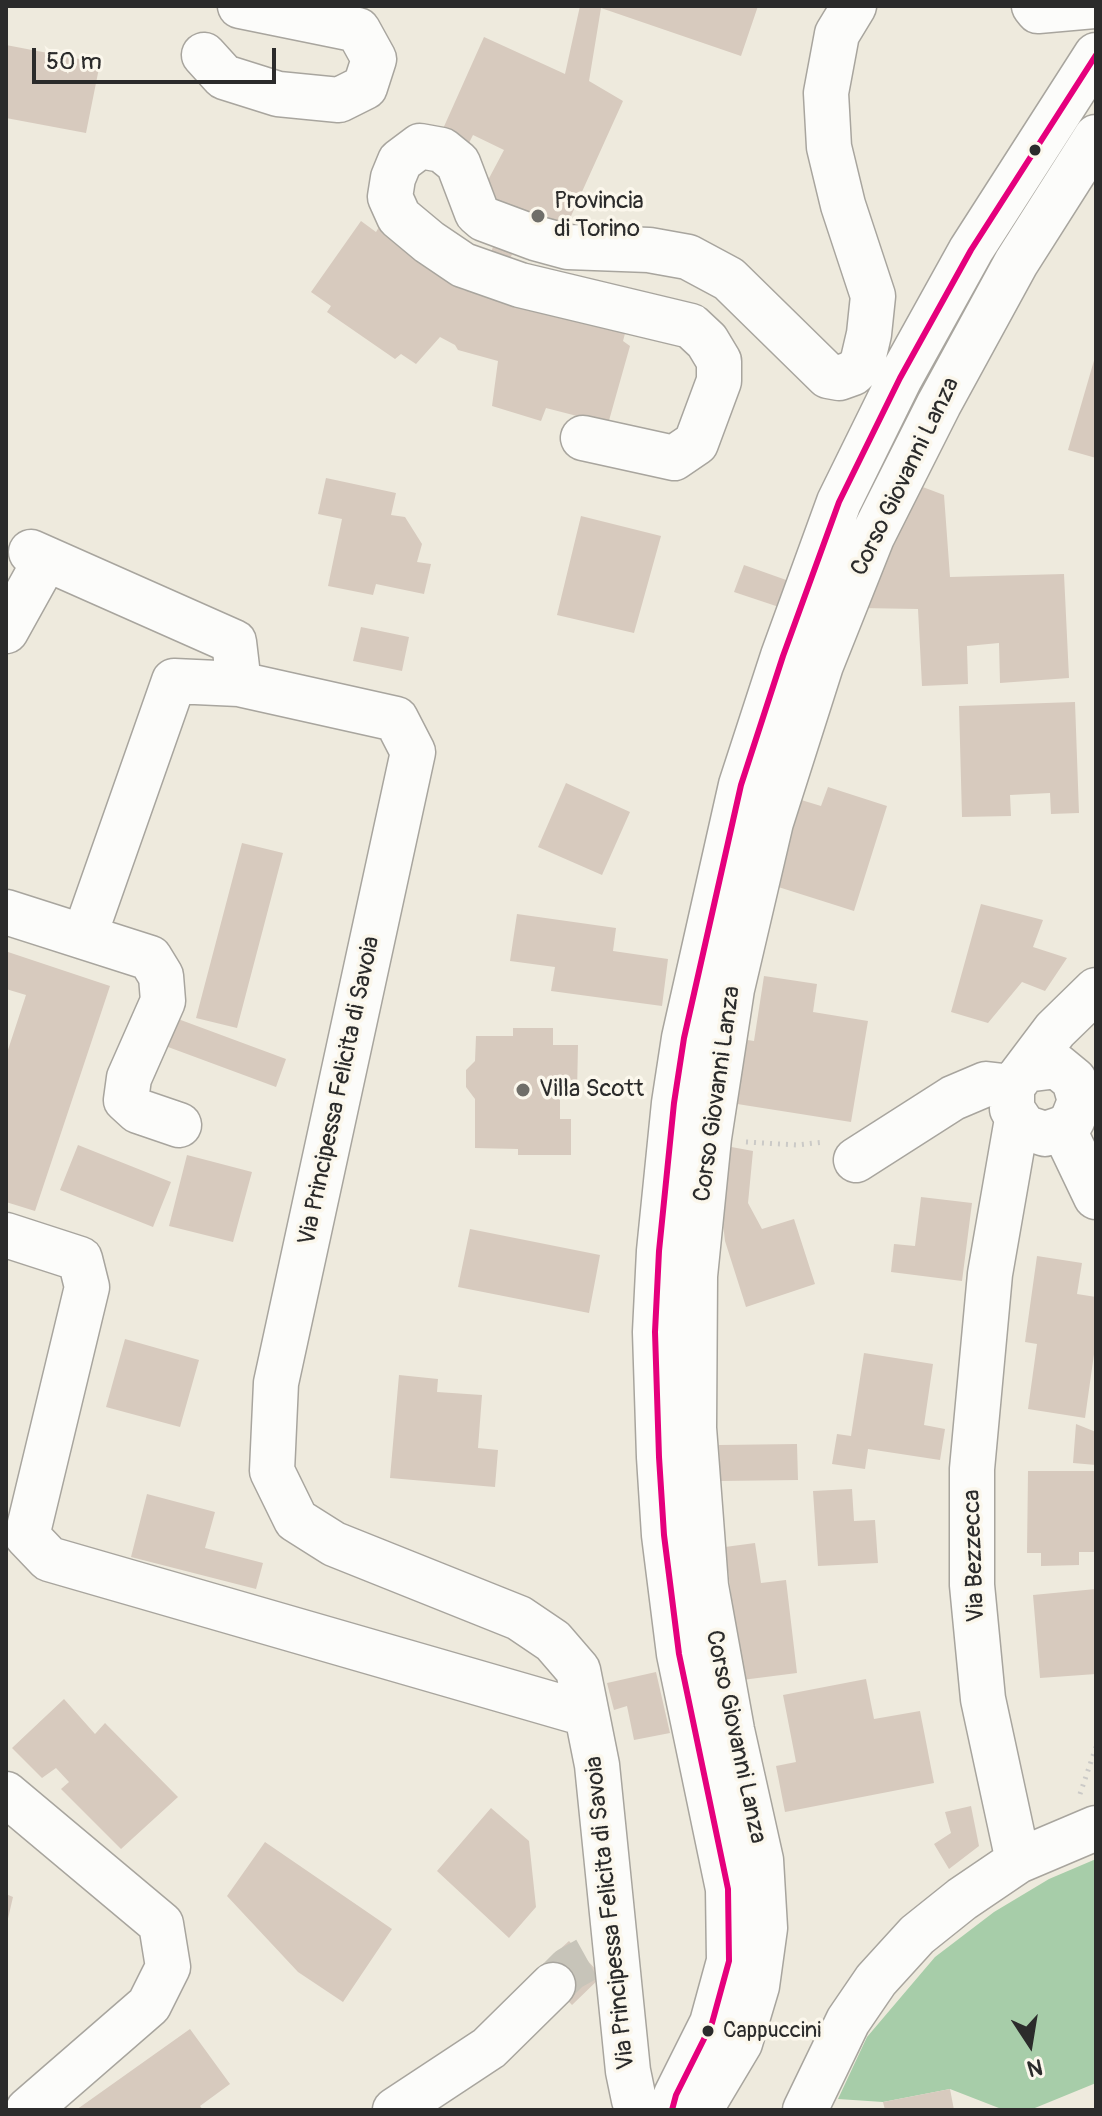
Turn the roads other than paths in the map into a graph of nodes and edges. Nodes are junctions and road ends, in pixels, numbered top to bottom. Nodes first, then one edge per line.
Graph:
1 (240, 6) edge
2 (854, 6) edge
3 (1034, 6) edge
4 (1094, 6) edge
5 (204, 55) dead end
6 (1096, 55) edge
7 (1096, 137) edge
8 (583, 438) dead end
9 (6, 631) edge
10 (239, 684) junction
11 (6, 912) edge
12 (84, 937) junction
13 (1096, 990) edge
14 (1096, 1000) edge
15 (1074, 1080) junction
16 (1018, 1092) junction
17 (179, 1125) dead end
18 (1063, 1128) junction
19 (846, 1150) road end
20 (1096, 1197) edge
21 (6, 1235) edge
22 (994, 1247) junction
23 (586, 1714) junction
24 (6, 1794) edge
25 (1096, 1828) edge
26 (1018, 1861) junction
27 (585, 1967) junction
28 (28, 2110) edge
29 (395, 2110) edge
30 (640, 2110) edge
31 (672, 2110) edge
32 (700, 2110) edge
33 (805, 2110) edge

1 - 5 street
2 - 8 street
3 - 4 street
6 - 31 street, Corso Giovanni Lanza
7 - 32 street, Corso Giovanni Lanza
9 - 10 street
10 - 12 street
10 - 23 street, Via Principessa Felicita di Savoia
11 - 12 street
12 - 17 street
13 - 16 street, Via Bezzecca
14 - 15 street, Via Bezzecca
15 - 16 street
15 - 18 street, Via Bezzecca
16 - 18 street
16 - 19 street
16 - 22 street, Via Bezzecca
18 - 20 street
18 - 22 street, Via Bezzecca
21 - 23 street
22 - 26 street, Via Bezzecca
23 - 27 street, Via Principessa Felicita di Savoia
24 - 28 street
25 - 26 street
26 - 33 street
27 - 29 street
27 - 30 street, Via Principessa Felicita di Savoia

